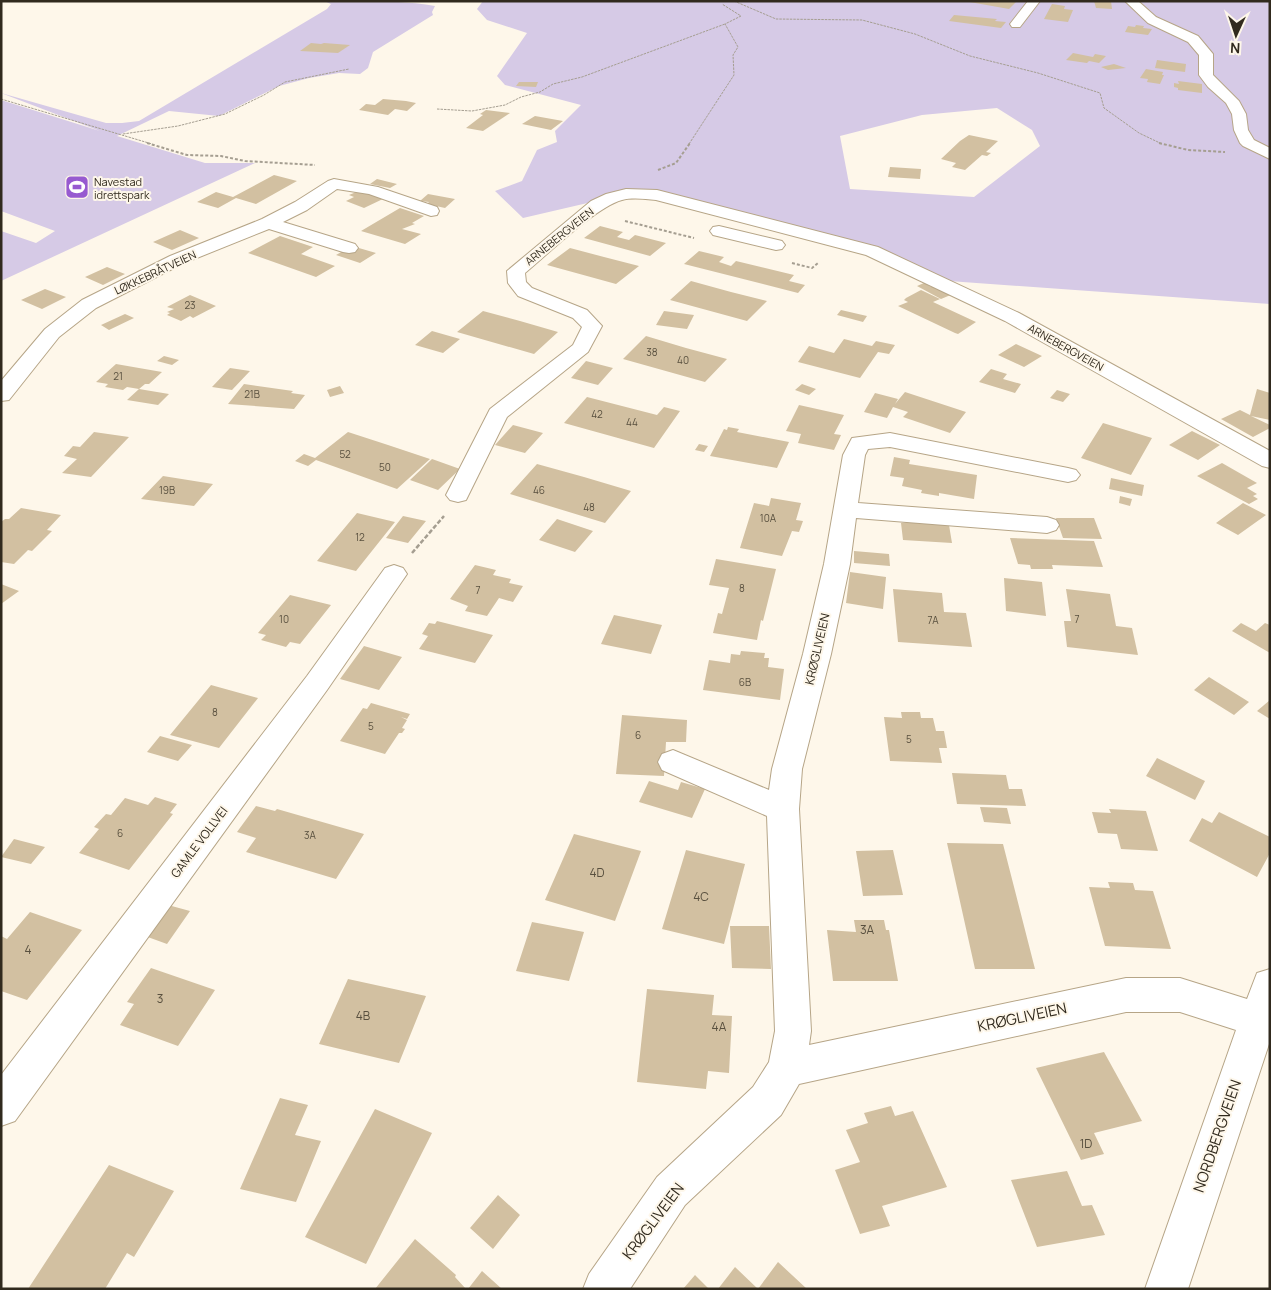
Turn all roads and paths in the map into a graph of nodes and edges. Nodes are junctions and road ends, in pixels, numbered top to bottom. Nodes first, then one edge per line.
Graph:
1 (727, 1) edge
2 (734, 1) edge
3 (1034, 1) edge
4 (1131, 1) edge
5 (725, 24) junction
6 (1016, 24) dead end
7 (349, 69) dead end
8 (1, 100) edge
9 (437, 109) dead end
10 (120, 135) junction
11 (1265, 152) edge
12 (320, 165) dead end
13 (631, 192) junction
14 (431, 211) dead end
15 (268, 223) junction
16 (719, 231) dead end
17 (857, 247) junction
18 (348, 248) dead end
19 (1, 395) edge
20 (1270, 461) edge
21 (1068, 475) dead end
22 (458, 495) joint
23 (845, 510) junction
24 (1047, 525) dead end
25 (394, 574) joint
26 (673, 762) dead end
27 (783, 809) junction
28 (1266, 1009) edge
29 (787, 1068) junction
30 (1, 1107) edge
31 (604, 1289) edge
32 (1166, 1289) edge

1 - 5 path
2 - 11 path
3 - 6 street
4 - 11 street
5 - 9 path
5 - 13 path
7 - 10 path
8 - 10 path
10 - 12 path
13 - 17 street, ARNEBERGVEIEN
13 - 22 street, ARNEBERGVEIEN
14 - 15 street, LØKKEBRÅTVEIEN
15 - 18 street
15 - 19 street, LØKKEBRÅTVEIEN
16 - 17 street, ARNEBERGVEIEN
17 - 20 street, ARNEBERGVEIEN
21 - 23 street, KRØGLIVEIEN
22 - 25 path
23 - 24 street
23 - 27 street, KRØGLIVEIEN
25 - 30 street, GAMLE VOLLVEI
26 - 27 street
27 - 29 street, KRØGLIVEIEN
28 - 29 street, KRØGLIVEIEN
28 - 32 street, NORDBERGVEIEN
29 - 31 street, KRØGLIVEIEN

